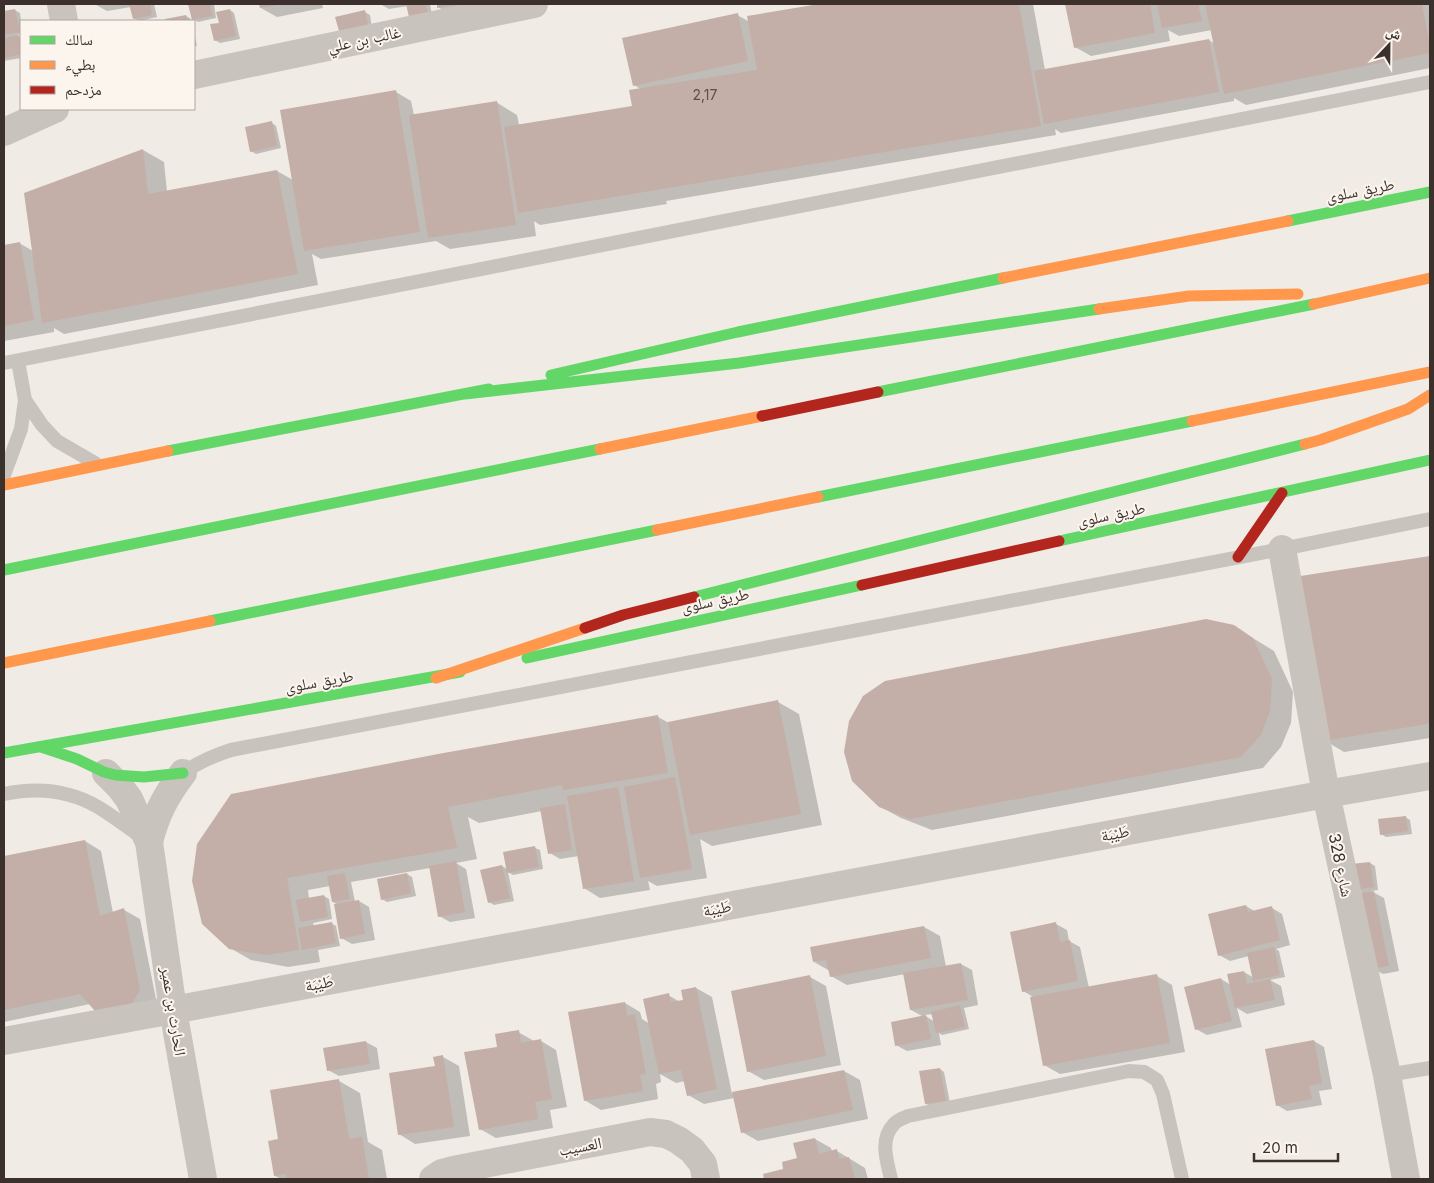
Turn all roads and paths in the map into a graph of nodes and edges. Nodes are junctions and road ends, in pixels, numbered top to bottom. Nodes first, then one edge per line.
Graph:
1 (61, 4) edge
2 (534, 4) edge
3 (64, 20) edge
4 (195, 75) edge
5 (1430, 82) edge
6 (53, 110) edge
7 (4, 132) edge
8 (1430, 192) edge
9 (1430, 278) edge
10 (1367, 293) junction
11 (18, 361) junction
12 (4, 364) edge
13 (1430, 372) edge
14 (464, 394) junction
15 (1430, 395) edge
16 (25, 400) junction
17 (1430, 460) edge
18 (98, 465) junction
19 (4, 475) edge
20 (4, 485) edge
21 (1282, 493) junction
22 (1430, 519) edge
23 (1282, 549) junction
24 (1238, 557) junction
25 (4, 570) edge
26 (4, 663) edge
27 (436, 678) junction
28 (38, 746) junction
29 (4, 753) edge
30 (106, 772) junction
31 (183, 773) junction
32 (1430, 776) edge
33 (4, 794) edge
34 (1326, 794) junction
35 (149, 842) junction
36 (173, 1010) junction
37 (4, 1041) edge
38 (1430, 1068) edge
39 (1387, 1075) junction
40 (203, 1179) edge
41 (433, 1179) edge
42 (706, 1179) edge
43 (891, 1179) edge
44 (1182, 1179) edge
45 (1406, 1179) edge

1 - 3 street
2 - 4 street, غالب بن علي
5 - 11 lane
6 - 7 street
8 - 14 main road, طريق سلوى
9 - 10 main road
10 - 14 main road
10 - 25 main road
11 - 12 lane
11 - 16 lane
13 - 26 main road
14 - 18 main road, طريق سلوى
15 - 27 main road
16 - 18 lane
16 - 19 lane
17 - 21 main road, طريق سلوى
18 - 20 main road, طريق سلوى
21 - 24 main road
21 - 27 main road, طريق سلوى
22 - 23 lane
23 - 24 lane
23 - 34 street, شارع 328
24 - 31 lane
27 - 28 main road, طريق سلوى
28 - 29 main road, طريق سلوى
28 - 30 main road
30 - 31 main road
30 - 35 street
31 - 35 street
32 - 34 street, طَيْبَة
33 - 35 lane
34 - 36 street, طَيْبَة
34 - 39 street, شارع 328
35 - 36 street, الحارث بن عمير
36 - 37 street, طَيْبَة
36 - 40 street, الحارث بن عمير
38 - 39 lane
39 - 45 street, شارع 328
41 - 42 street, العسيب
43 - 44 lane

